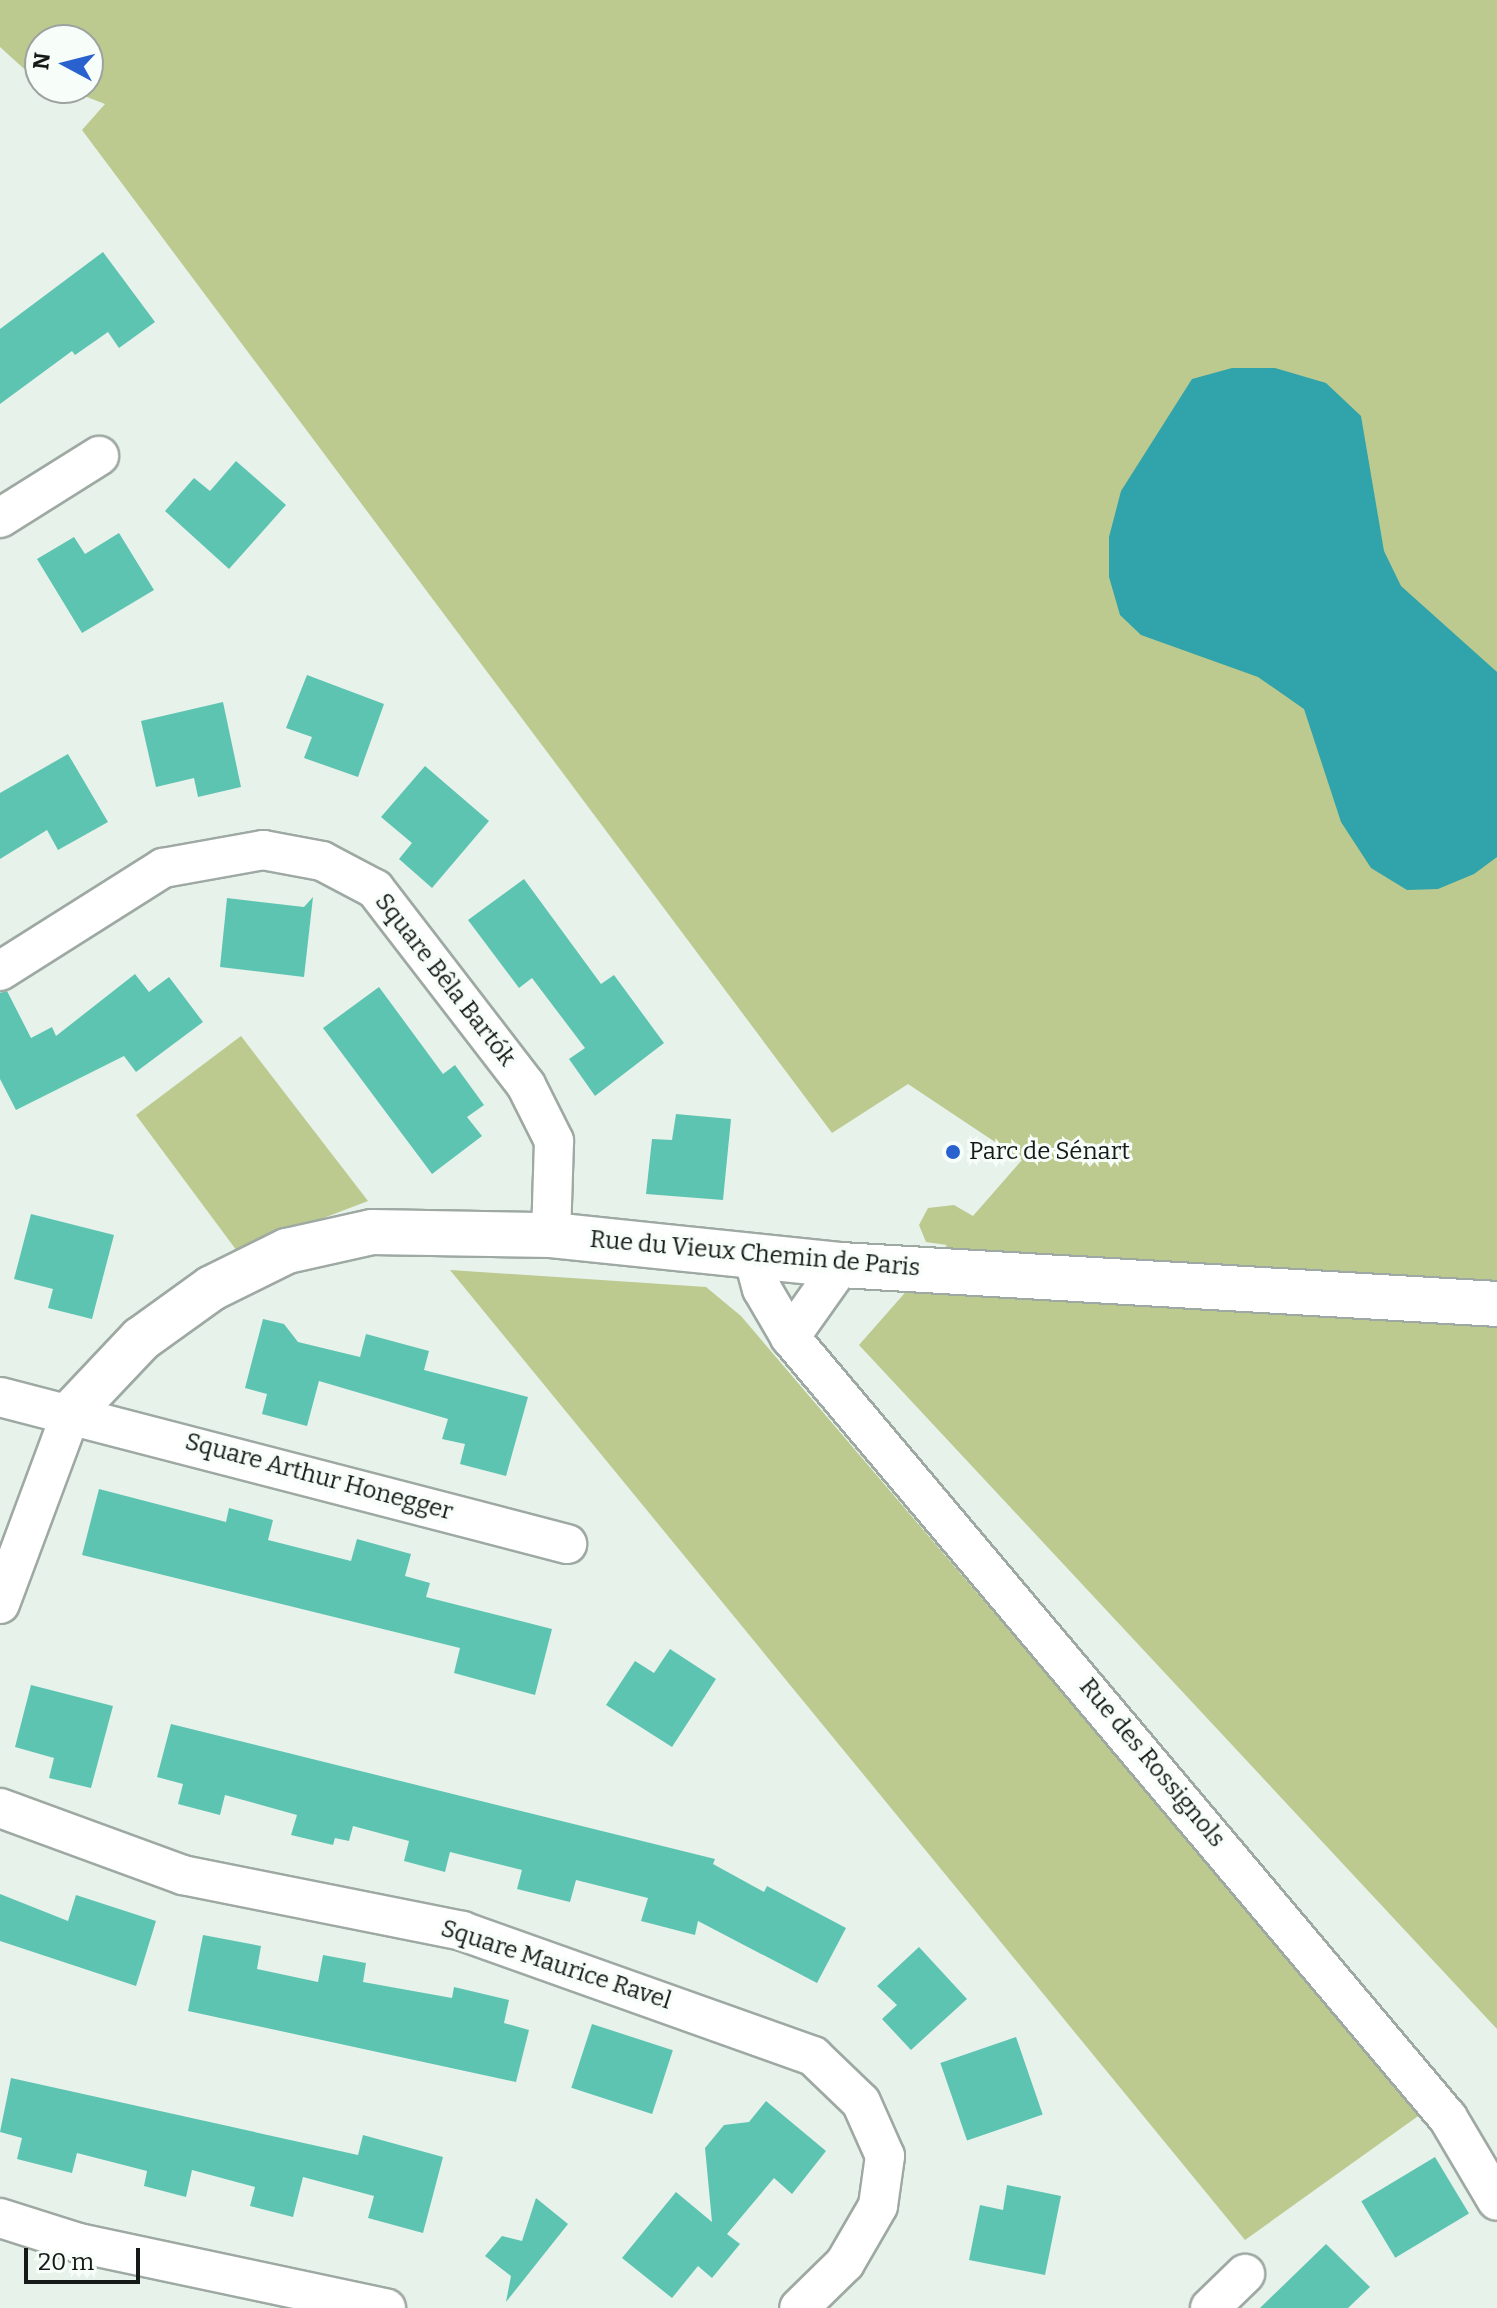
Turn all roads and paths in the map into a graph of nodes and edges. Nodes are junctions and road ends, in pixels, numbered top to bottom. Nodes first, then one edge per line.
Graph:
1 (99, 456) dead end
2 (0, 518) edge
3 (0, 971) edge
4 (551, 1235) junction
5 (753, 1256) junction
6 (841, 1265) junction
7 (1497, 1304) edge
8 (790, 1337) junction
9 (0, 1397) edge
10 (71, 1413) junction
11 (567, 1544) dead end
12 (0, 1604) edge
13 (0, 1808) edge
14 (1497, 2201) edge
15 (0, 2218) edge
16 (1245, 2274) dead end
17 (386, 2308) edge
18 (799, 2308) edge
19 (1210, 2308) edge

1 - 2 street
3 - 4 street, Square Bêla Bartók
4 - 5 street, Rue du Vieux Chemin de Paris
4 - 10 street, Rue du Vieux Chemin de Paris
5 - 6 street, Rue du Vieux Chemin de Paris
5 - 8 street, Rue des Rossignols
6 - 7 street, Rue du Vieux Chemin de Paris
6 - 8 street
8 - 14 street, Rue des Rossignols
9 - 10 street, Square Arthur Honegger
10 - 11 street, Square Arthur Honegger
10 - 12 street
13 - 18 street, Square Maurice Ravel
15 - 17 street
16 - 19 street

